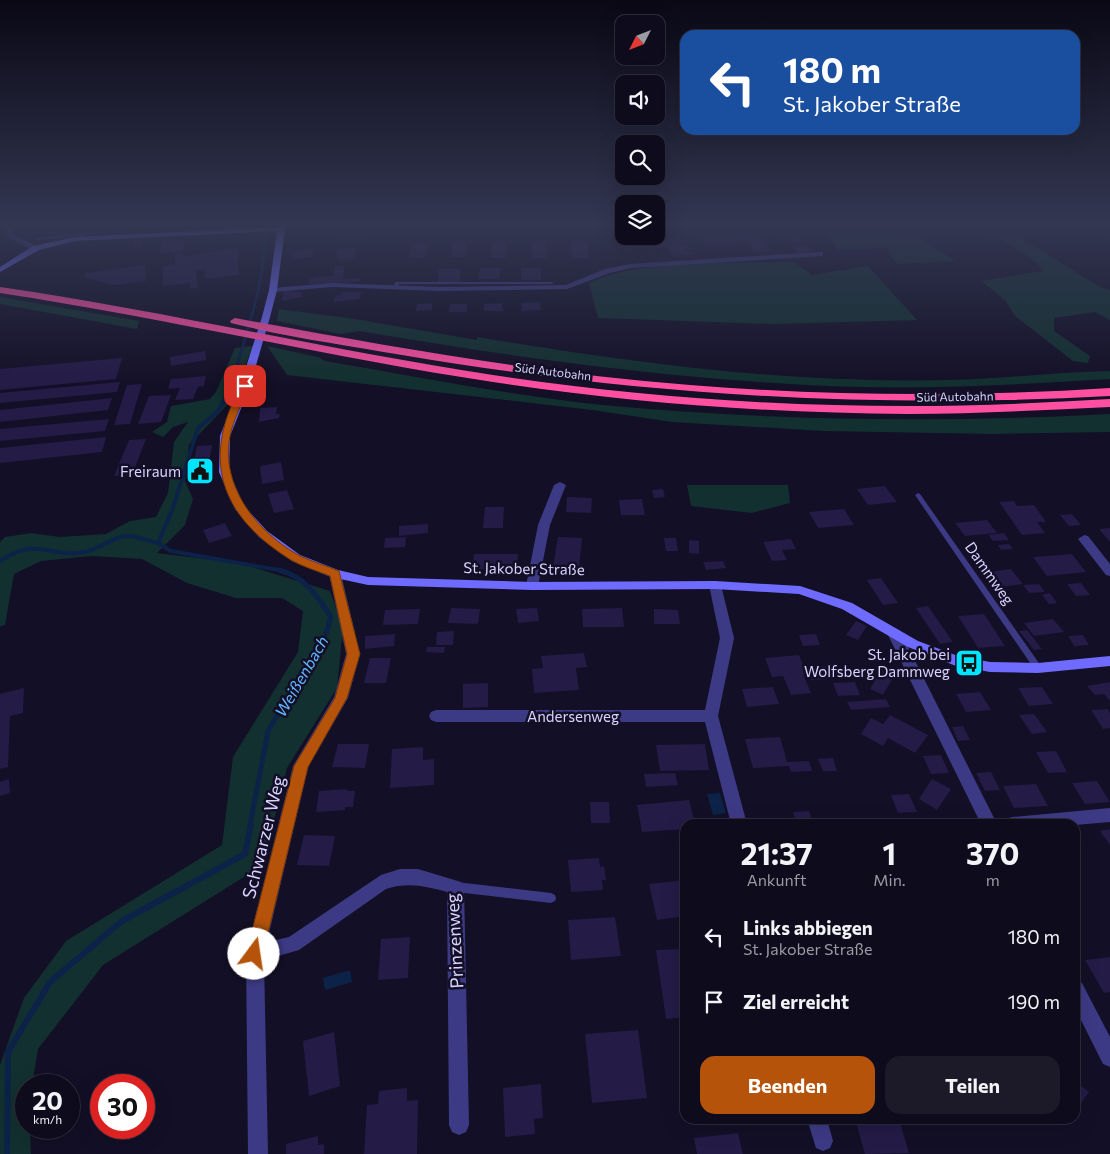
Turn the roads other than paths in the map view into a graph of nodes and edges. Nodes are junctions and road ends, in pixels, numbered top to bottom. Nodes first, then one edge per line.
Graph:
1 (275, 279) edge
2 (589, 279) edge
3 (0, 280) edge
4 (552, 284) dead end
5 (396, 287) junction
6 (0, 290) edge
7 (273, 290) junction
8 (1110, 392) edge
9 (1110, 403) edge
10 (560, 485) dead end
11 (918, 495) dead end
12 (1084, 539) dead end
13 (1110, 572) edge
14 (335, 574) junction
15 (715, 585) junction
16 (532, 586) junction
17 (894, 633) junction
18 (1110, 661) edge
19 (1038, 668) junction
20 (436, 716) dead end
21 (711, 716) junction
22 (1110, 815) edge
23 (738, 819) edge
24 (987, 819) edge
25 (1066, 819) edge
26 (455, 887) junction
27 (551, 898) dead end
28 (254, 954) junction
29 (1080, 999) edge
30 (1110, 1056) edge
31 (818, 1124) edge
32 (459, 1125) dead end
33 (823, 1141) dead end
34 (258, 1154) edge

1 - 7 main road, St. Jakober Straße
2 - 5 street
3 - 8 highway, Süd Autobahn
4 - 5 lane
5 - 7 street
6 - 9 highway, Süd Autobahn
7 - 14 main road, St. Jakober Straße
10 - 16 street
11 - 19 lane, Dammweg
12 - 13 street
14 - 16 main road, St. Jakober Straße
14 - 28 street, Schwarzer Weg
15 - 16 main road, St. Jakober Straße
15 - 17 main road, St. Jakober Straße
15 - 21 street
17 - 19 main road, St. Jakober Straße
17 - 24 street
18 - 19 main road, St. Jakober Straße
20 - 21 street, Andersenweg
21 - 23 street
22 - 25 street
26 - 27 lane
26 - 28 street, Prinzenweg
26 - 32 street, Prinzenweg
28 - 34 street, Schwarzer Weg
29 - 30 street
31 - 33 street

